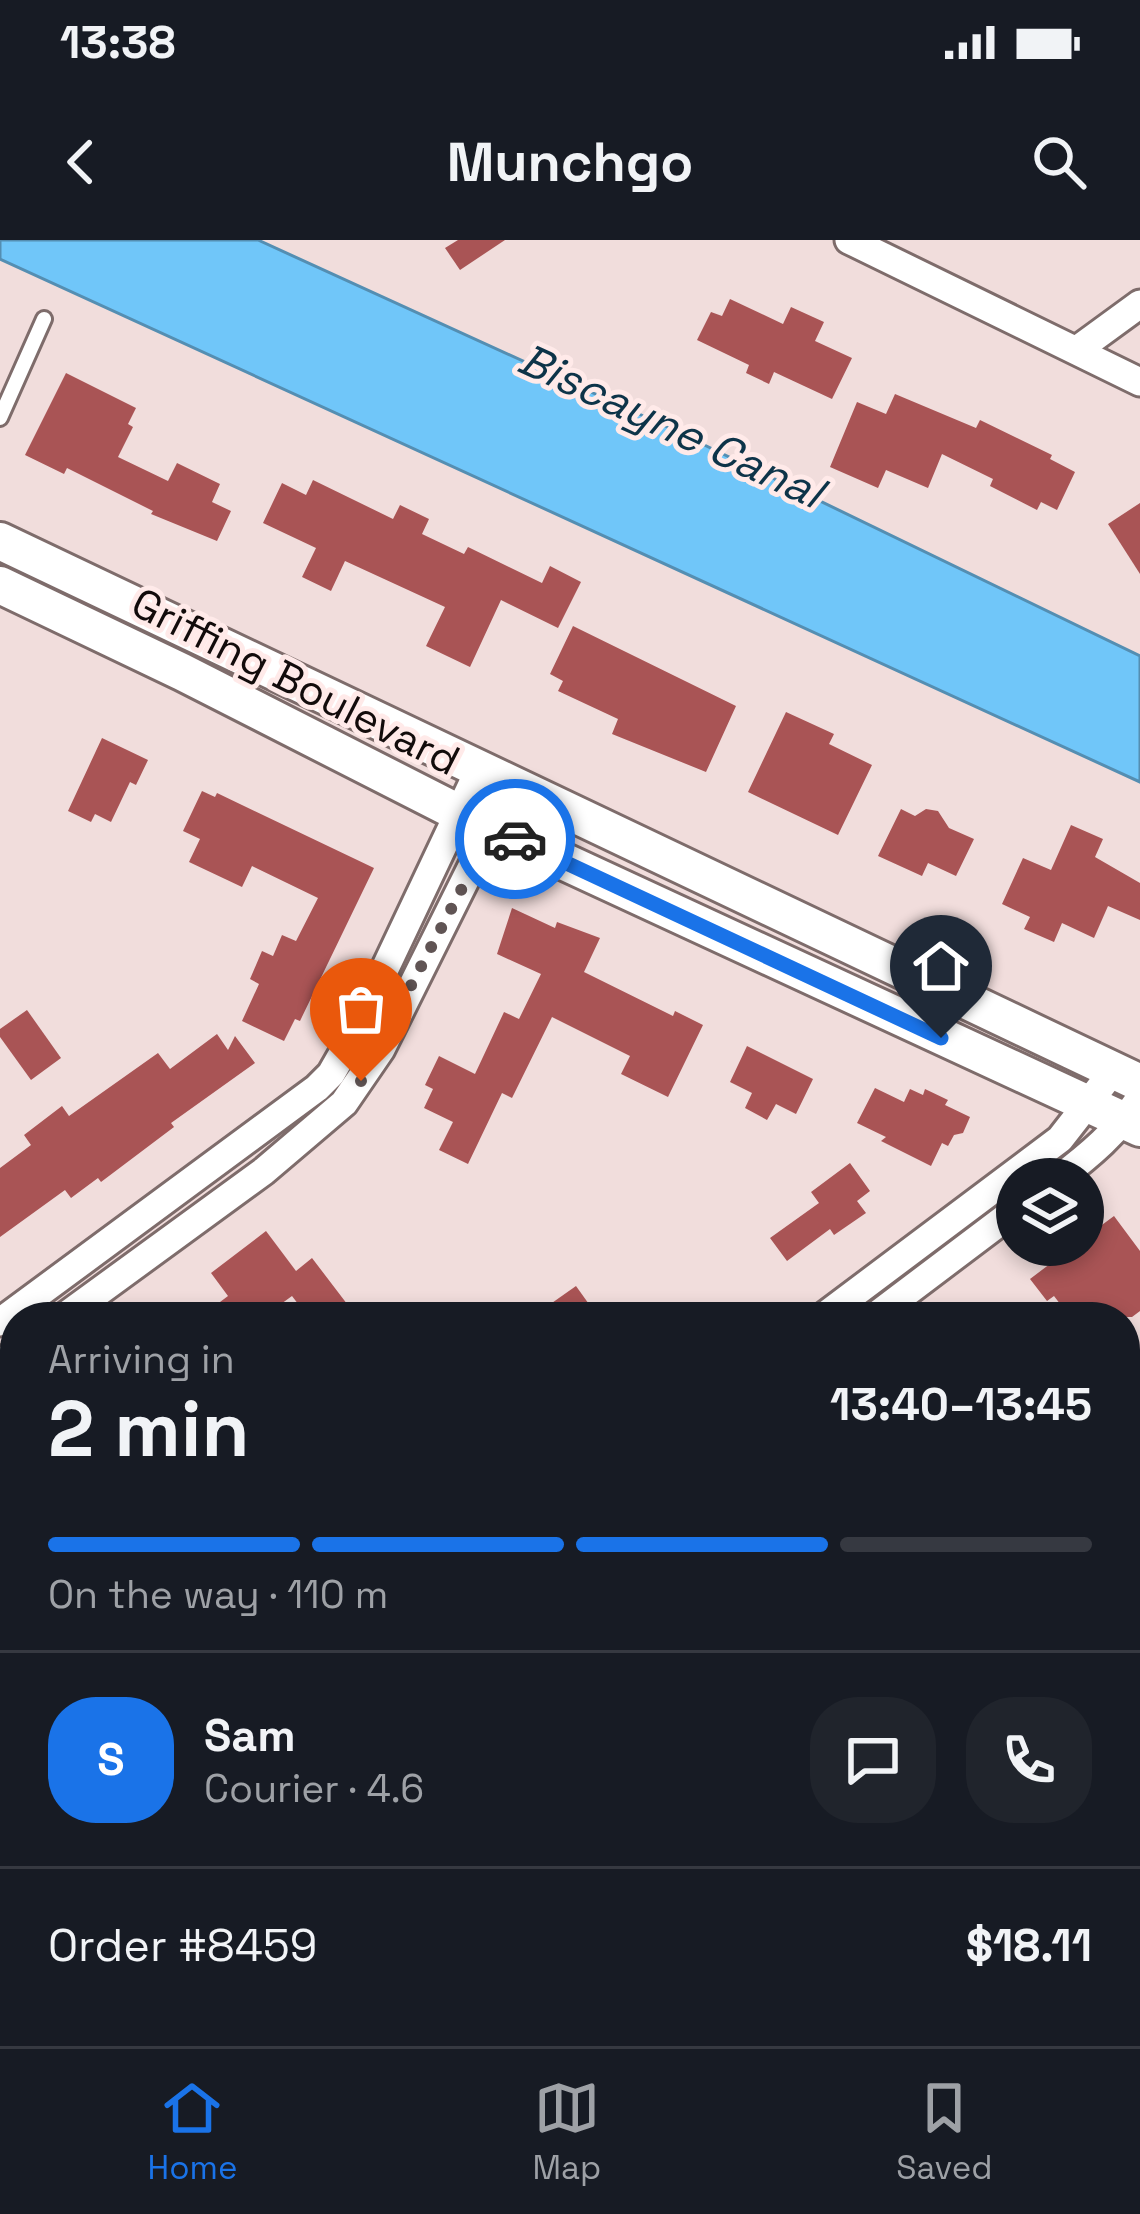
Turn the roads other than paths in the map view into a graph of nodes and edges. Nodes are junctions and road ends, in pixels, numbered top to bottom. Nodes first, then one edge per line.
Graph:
1 (849, 240) edge
2 (1140, 304) edge
3 (44, 319) dead end
4 (1077, 350) junction
5 (1140, 382) edge
6 (0, 418) edge
7 (0, 541) edge
8 (0, 586) edge
9 (479, 770) junction
10 (512, 786) junction
11 (459, 813) junction
12 (493, 829) junction
13 (1127, 1077) edge
14 (1089, 1104) junction
15 (1135, 1116) edge
16 (1085, 1158) edge
17 (996, 1226) edge
18 (27, 1302) edge
19 (85, 1302) edge
20 (843, 1302) edge
21 (894, 1302) edge

1 - 4 street
2 - 4 street
3 - 6 lane
4 - 5 street
7 - 9 street, Griffing Boulevard
8 - 11 street, Griffing Boulevard
9 - 10 street, Griffing Boulevard
9 - 11 street
10 - 12 street
10 - 13 street, Griffing Boulevard
11 - 12 street, Griffing Boulevard
11 - 18 street
12 - 14 street, Griffing Boulevard
12 - 19 street
13 - 14 street
14 - 15 street, Griffing Boulevard
14 - 20 street
15 - 16 street
17 - 21 street

